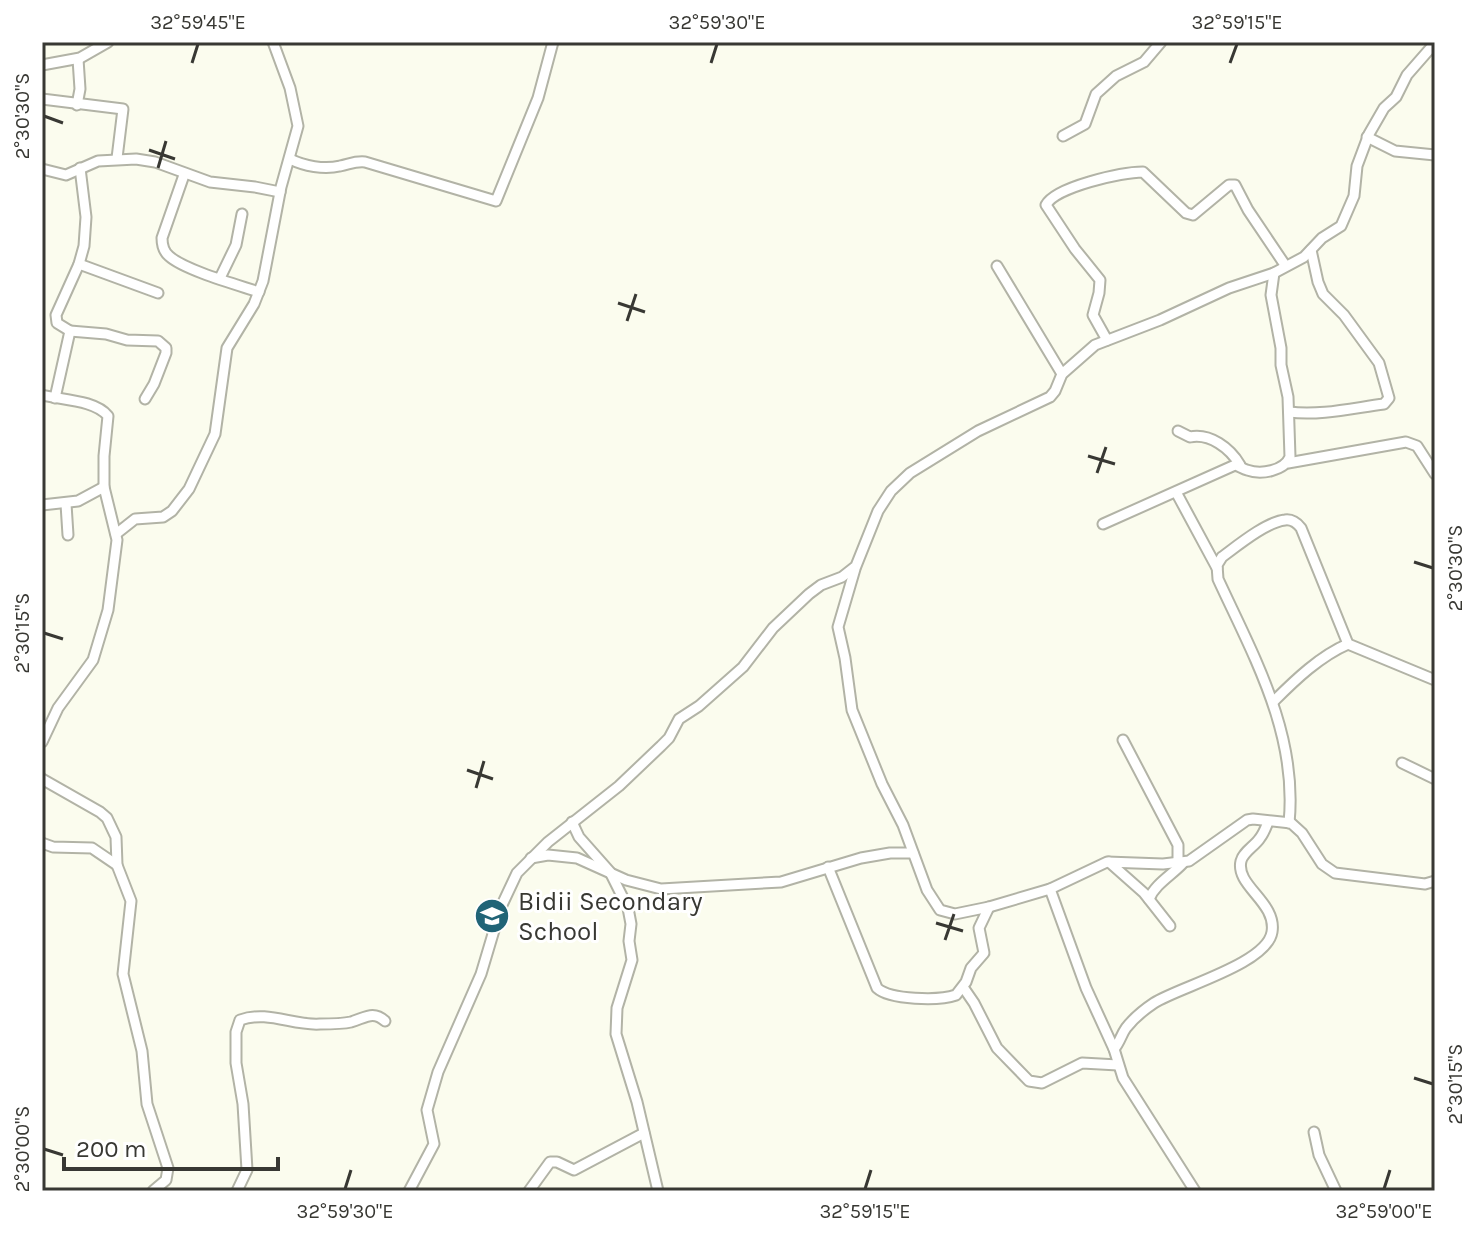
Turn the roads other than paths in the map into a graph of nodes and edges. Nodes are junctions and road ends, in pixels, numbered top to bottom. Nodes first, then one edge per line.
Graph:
1 (108, 42) edge
2 (273, 42) edge
3 (553, 42) edge
4 (1161, 42) edge
5 (1435, 43) edge
6 (78, 59) junction
7 (42, 65) edge
8 (42, 99) edge
9 (77, 105) junction
10 (1063, 136) dead end
11 (1367, 137) junction
12 (1435, 155) edge
13 (117, 158) junction
14 (290, 159) junction
15 (80, 168) junction
16 (42, 169) edge
17 (184, 175) junction
18 (280, 192) junction
19 (242, 214) dead end
20 (1311, 250) junction
21 (79, 264) junction
22 (1285, 265) junction
23 (997, 266) dead end
24 (1274, 273) junction
25 (220, 278) junction
26 (259, 292) junction
27 (158, 293) dead end
28 (70, 331) junction
29 (1107, 340) junction
30 (1062, 374) junction
31 (42, 395) edge
32 (55, 398) junction
33 (145, 399) dead end
34 (1289, 412) junction
35 (1178, 431) dead end
36 (1288, 463) junction
37 (1240, 465) junction
38 (1435, 474) edge
39 (104, 487) junction
40 (1176, 492) junction
41 (66, 504) junction
42 (42, 505) edge
43 (1103, 524) dead end
44 (116, 534) junction
45 (68, 535) dead end
46 (856, 566) junction
47 (1217, 568) junction
48 (1348, 644) junction
49 (1435, 680) edge
50 (1274, 701) junction
51 (1123, 740) dead end
52 (42, 742) edge
53 (1402, 763) dead end
54 (42, 779) edge
55 (1435, 779) edge
56 (572, 822) junction
57 (1268, 822) junction
58 (1289, 823) junction
59 (42, 843) edge
60 (913, 853) junction
61 (530, 859) junction
62 (1109, 862) junction
63 (1181, 864) junction
64 (117, 865) junction
65 (828, 867) junction
66 (610, 872) junction
67 (1435, 881) edge
68 (1050, 889) junction
69 (1149, 899) junction
70 (989, 907) junction
71 (1170, 926) dead end
72 (963, 987) junction
73 (385, 1021) dead end
74 (1114, 1049) junction
75 (1118, 1065) junction
76 (1314, 1132) dead end
77 (644, 1133) junction
78 (153, 1191) edge
79 (237, 1191) edge
80 (409, 1191) edge
81 (529, 1191) edge
82 (658, 1191) edge
83 (1195, 1191) edge
84 (1336, 1191) edge

1 - 6 street
2 - 14 street
3 - 14 street
4 - 10 street
5 - 11 street
6 - 7 street
6 - 9 street
8 - 9 street
9 - 13 street
11 - 12 street
11 - 20 street
13 - 15 street
13 - 17 street
14 - 18 street
15 - 16 street
15 - 21 street
17 - 18 street
17 - 25 street
18 - 26 street
19 - 25 street
20 - 22 street
20 - 34 street
21 - 27 street
21 - 28 street
22 - 24 street
22 - 29 street
23 - 30 street
24 - 29 street
24 - 34 street
25 - 26 street
26 - 44 street
28 - 32 street
28 - 33 street
29 - 30 street
30 - 46 street
31 - 32 street
32 - 39 street
34 - 36 street
35 - 37 street
36 - 37 street
36 - 38 street
37 - 40 street
39 - 41 street
39 - 44 street
40 - 43 street
40 - 47 street
41 - 42 street
41 - 45 street
44 - 52 street
46 - 56 street
46 - 60 street
47 - 48 street
47 - 50 street
48 - 49 street
48 - 50 street
50 - 58 street
51 - 63 street
53 - 55 street
54 - 64 street
56 - 61 street
56 - 66 street
57 - 58 street
57 - 63 street
57 - 74 street
58 - 67 street
59 - 64 street
60 - 65 street
60 - 70 street
61 - 66 street
61 - 80 street
62 - 63 street
62 - 68 street
62 - 69 street
63 - 69 street
64 - 78 street
65 - 66 street
65 - 72 street
66 - 77 street
68 - 70 street
68 - 74 street
69 - 71 street
70 - 72 street
72 - 75 street
73 - 79 street
74 - 75 street
75 - 83 street
76 - 84 street
77 - 81 street
77 - 82 street

